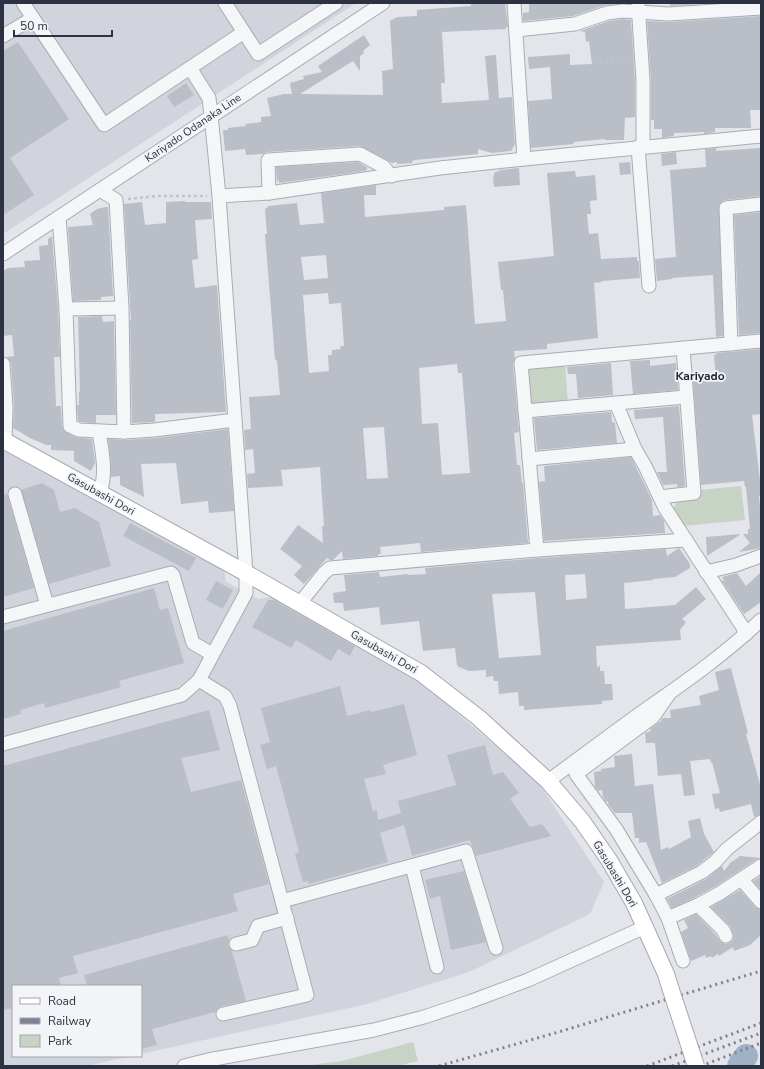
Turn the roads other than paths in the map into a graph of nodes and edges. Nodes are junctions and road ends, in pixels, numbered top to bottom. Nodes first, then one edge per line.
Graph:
1 (23, 3) edge
2 (225, 3) edge
3 (336, 3) edge
4 (383, 3) edge
5 (514, 3) edge
6 (638, 7) edge
7 (761, 8) edge
8 (33, 18) junction
9 (516, 30) junction
10 (244, 32) junction
11 (3, 36) edge
12 (190, 68) junction
13 (211, 115) junction
14 (761, 136) edge
15 (640, 147) junction
16 (524, 159) junction
17 (391, 176) junction
18 (100, 190) junction
19 (269, 192) junction
20 (219, 196) junction
21 (761, 204) edge
22 (59, 217) junction
23 (3, 254) edge
24 (650, 286) dead end
25 (122, 308) junction
26 (66, 309) junction
27 (761, 341) edge
28 (731, 344) junction
29 (682, 348) junction
30 (3, 364) edge
31 (686, 397) junction
32 (616, 404) junction
33 (525, 411) junction
34 (235, 420) junction
35 (99, 431) junction
36 (124, 432) junction
37 (4, 440) edge
38 (635, 449) junction
39 (530, 459) junction
40 (100, 493) junction
41 (15, 494) dead end
42 (660, 496) junction
43 (686, 540) junction
44 (537, 550) junction
45 (761, 556) edge
46 (246, 572) junction
47 (706, 572) junction
48 (300, 603) junction
49 (47, 605) junction
50 (3, 617) edge
51 (761, 620) edge
52 (746, 634) junction
53 (212, 654) junction
54 (199, 680) junction
55 (669, 694) junction
56 (3, 744) edge
57 (548, 781) junction
58 (761, 822) edge
59 (412, 866) junction
60 (761, 866) edge
61 (741, 879) junction
62 (656, 895) junction
63 (282, 901) junction
64 (761, 902) edge
65 (698, 905) junction
66 (287, 918) junction
67 (668, 918) junction
68 (645, 927) junction
69 (726, 936) dead end
70 (236, 944) dead end
71 (496, 948) dead end
72 (683, 961) dead end
73 (437, 967) dead end
74 (224, 1014) dead end
75 (184, 1066) edge
76 (696, 1066) edge

1 - 8 street
2 - 10 street
3 - 10 street
4 - 13 street, Kariyado Odanaka Line
5 - 9 street
6 - 7 street
6 - 9 street
6 - 15 street
8 - 11 street
8 - 12 street
9 - 16 street
10 - 12 street
12 - 13 street
13 - 18 street, Kariyado Odanaka Line
13 - 20 street
14 - 15 street
15 - 16 street
15 - 24 street
16 - 17 street
17 - 19 street
17 - 19 street
18 - 22 street, Kariyado Odanaka Line
18 - 25 street
19 - 20 street
20 - 34 street
21 - 28 street
22 - 23 street, Kariyado Odanaka Line
22 - 26 street
25 - 26 street
25 - 36 street
26 - 35 street
27 - 28 street
28 - 29 street
29 - 31 street
29 - 33 street
30 - 37 street
31 - 32 street
31 - 42 street
32 - 33 street
32 - 38 street
33 - 39 street
34 - 36 street
34 - 46 street
35 - 36 street
35 - 40 street
37 - 40 main road, Gasubashi Dori
38 - 39 street
38 - 42 street
39 - 44 street
40 - 46 main road, Gasubashi Dori
41 - 49 street
42 - 43 street
43 - 44 street
43 - 47 street
44 - 48 street
45 - 47 street
46 - 48 main road, Gasubashi Dori
46 - 53 street
47 - 52 street
48 - 57 main road, Gasubashi Dori
49 - 50 street
49 - 53 street
51 - 52 street
52 - 55 street
53 - 54 street
54 - 56 street
54 - 63 street
55 - 57 street
55 - 62 street
57 - 68 main road, Gasubashi Dori
58 - 62 street
59 - 63 street
59 - 71 street
59 - 73 street
60 - 61 street
61 - 64 street
61 - 65 street
62 - 67 street
63 - 66 street
65 - 67 street
65 - 69 street
66 - 70 street
66 - 74 street
67 - 72 street
68 - 75 street
68 - 76 main road, Gasubashi Dori, bridge

